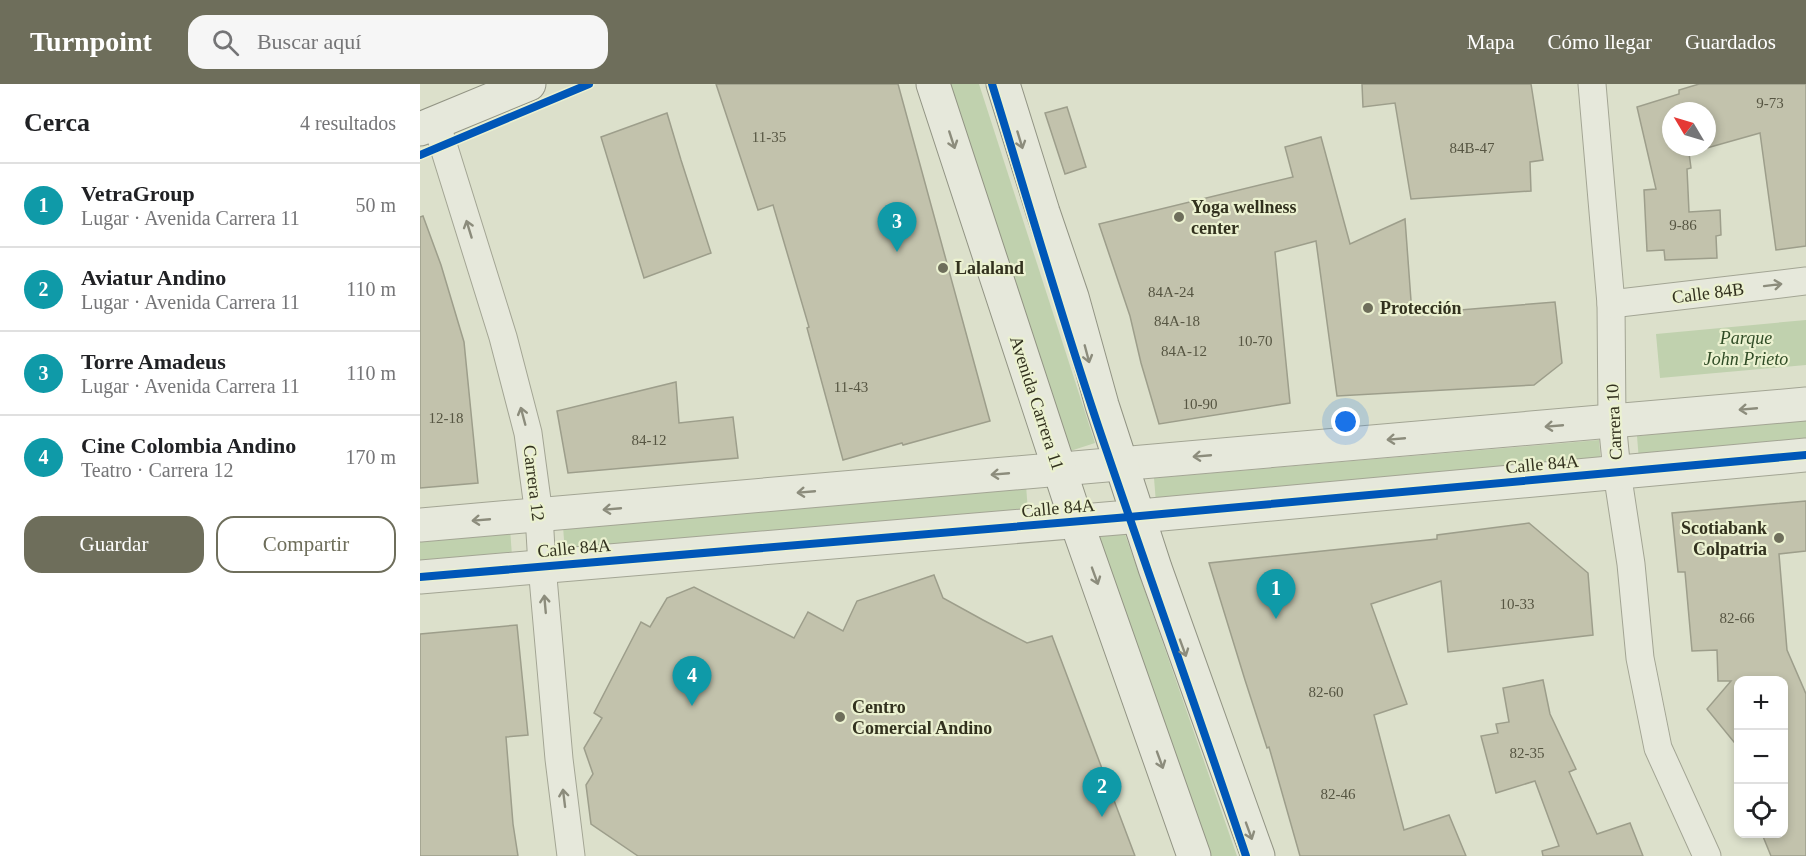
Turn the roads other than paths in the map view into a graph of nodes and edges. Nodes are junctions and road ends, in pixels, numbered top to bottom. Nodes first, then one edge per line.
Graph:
1 (529, 84) edge
2 (933, 84) edge
3 (1003, 84) edge
4 (1592, 84) edge
5 (428, 125) edge
6 (1806, 282) edge
7 (1611, 304) junction
8 (1806, 404) edge
9 (1612, 421) junction
10 (1806, 455) edge
11 (1121, 464) junction
12 (1058, 469) junction
13 (1617, 472) junction
14 (539, 515) junction
15 (1138, 516) junction
16 (1076, 521) junction
17 (420, 525) edge
18 (542, 566) junction
19 (420, 577) edge
20 (571, 856) edge
21 (1194, 856) edge
22 (1258, 856) edge
23 (1707, 856) edge

1 - 5 street
2 -> 12 street, Avenida Carrera 11
3 -> 11 street
4 - 7 street, Carrera 10
14 -> 5 street, Carrera 12
7 -> 6 street, Calle 84B
7 - 9 street, Carrera 10
8 -> 9 street, Calle 84A
9 -> 11 street, Calle 84A
9 - 13 street, Carrera 10
10 - 13 street, Calle 84A
11 - 12 street, Calle 84A
11 - 15 street
12 -> 14 street, Calle 84A
12 - 16 street, Avenida Carrera 11
13 - 15 street, Calle 84A
13 - 23 street, Carrera 10
14 -> 17 street, Calle 84A
14 - 18 street, Carrera 12
15 - 16 street, Calle 84A
15 -> 22 street
16 - 18 street, Calle 84A
16 -> 21 street, Avenida Carrera 11
18 - 19 street, Calle 84A
20 -> 18 street, Carrera 12

